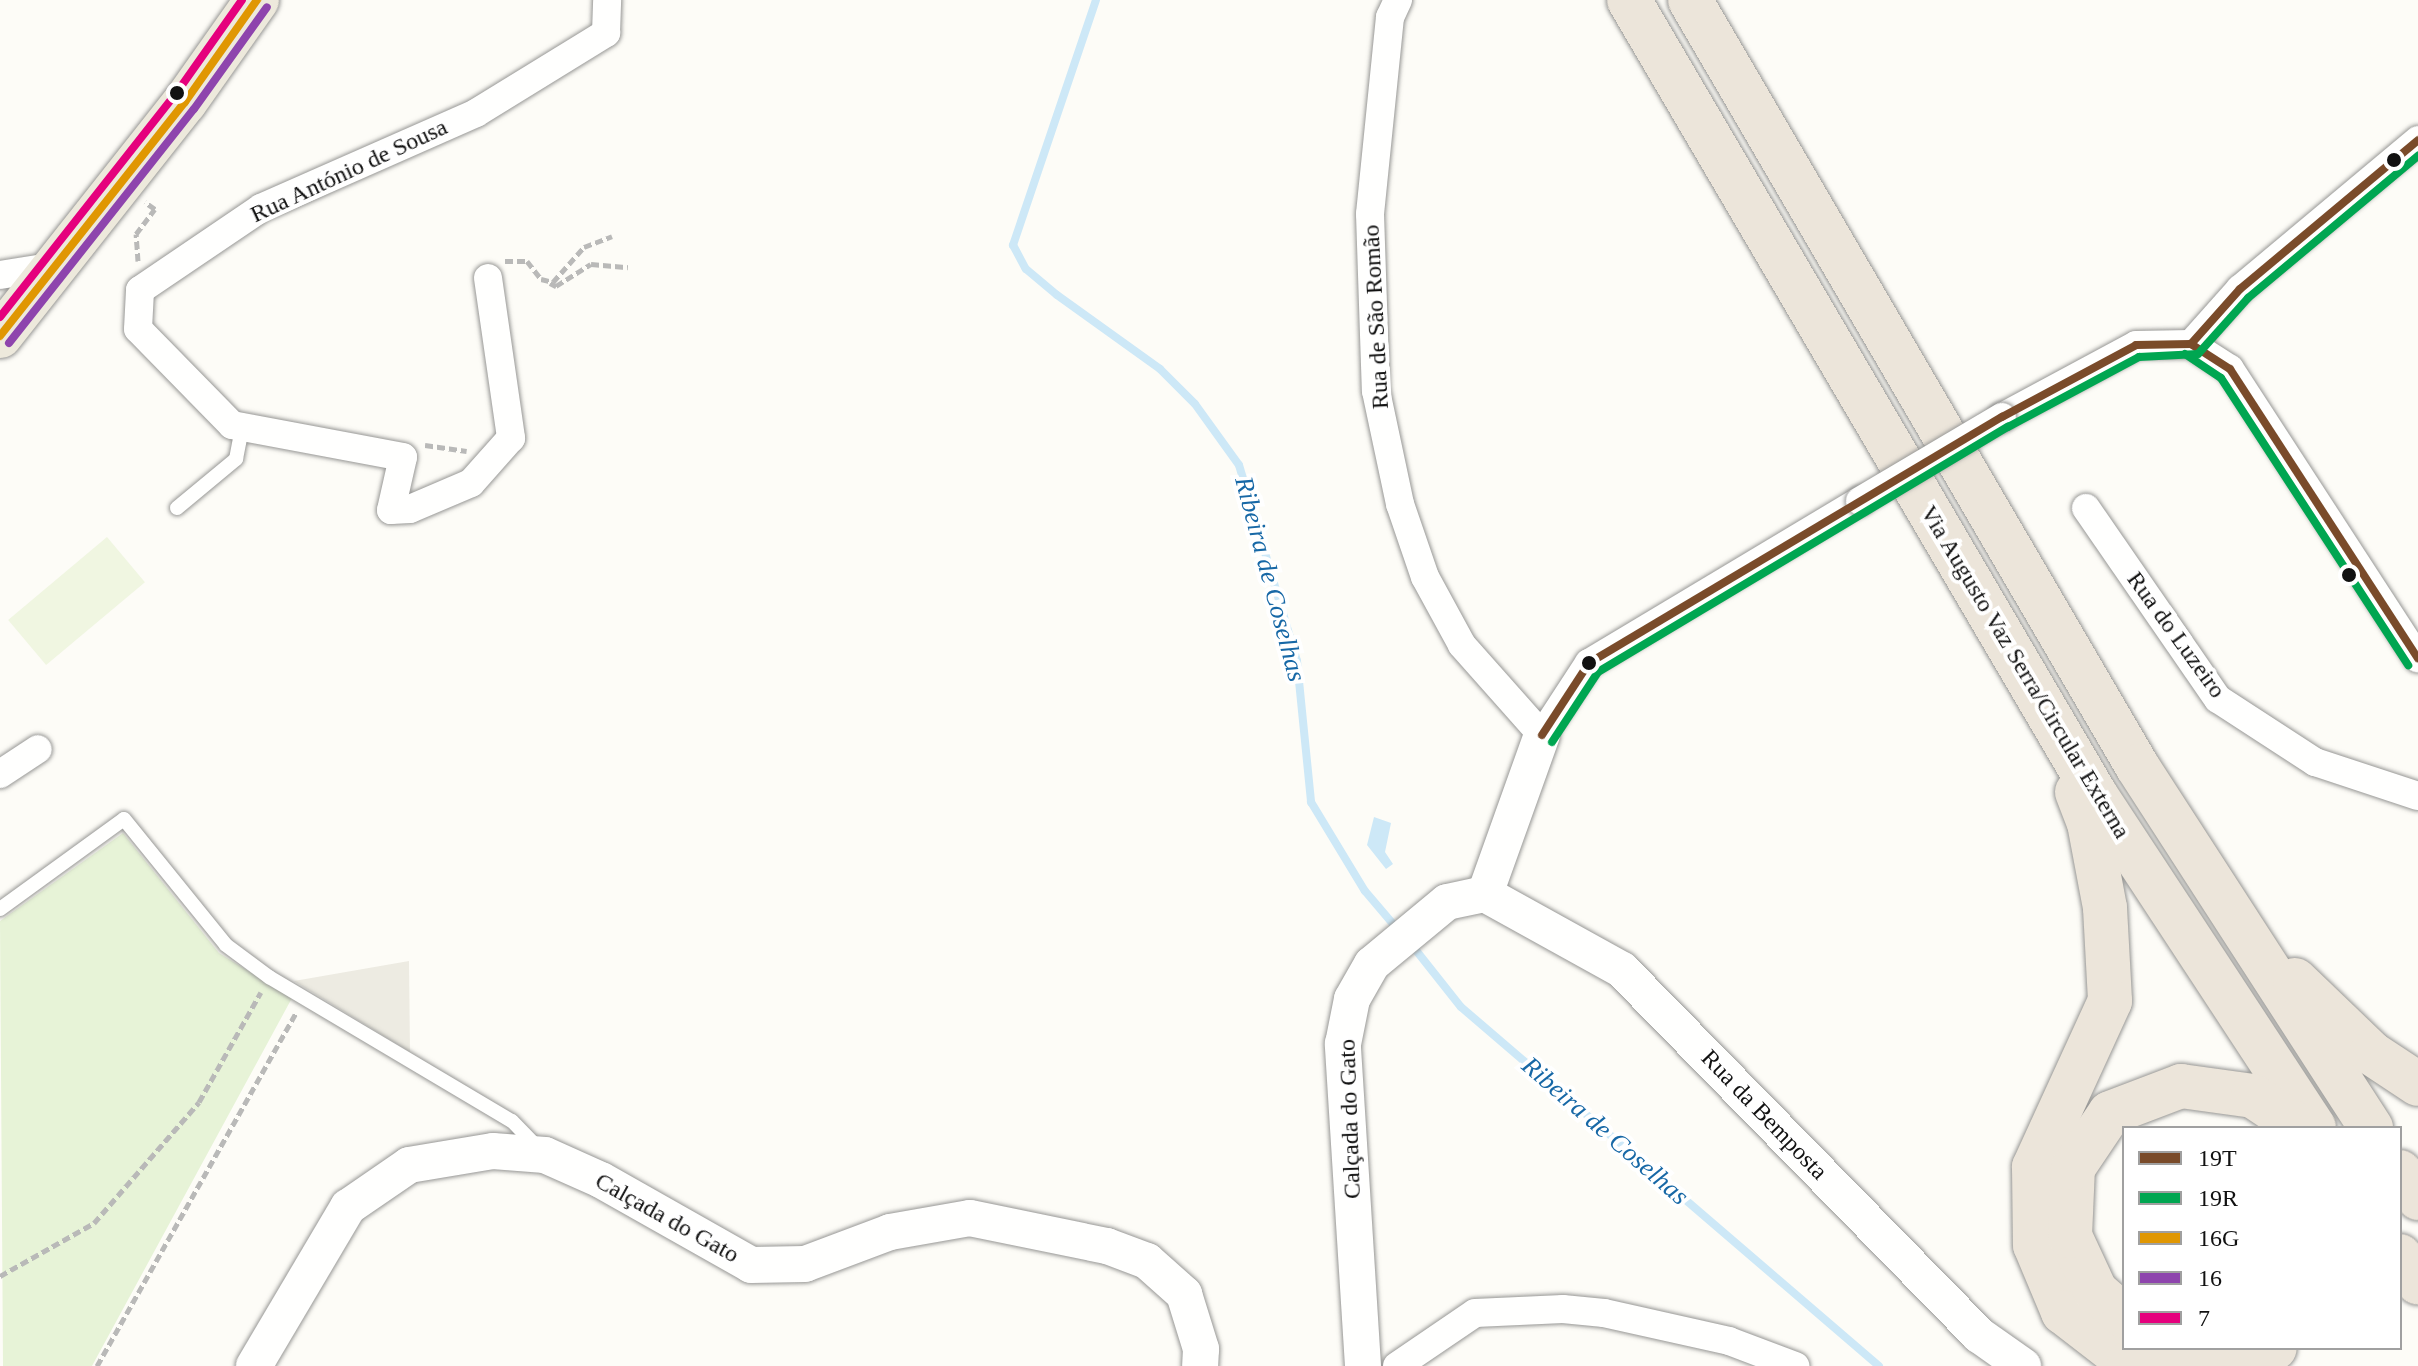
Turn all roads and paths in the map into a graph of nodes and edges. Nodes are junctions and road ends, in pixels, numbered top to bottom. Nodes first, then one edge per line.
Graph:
1 (257, 0) edge
2 (607, 0) edge
3 (1398, 0) edge
4 (1629, 0) edge
5 (1690, 0) edge
6 (2418, 140) edge
7 (155, 209) dead end
8 (136, 234) dead end
9 (612, 236) dead end
10 (56, 266) junction
11 (628, 267) dead end
12 (0, 275) edge
13 (488, 278) joint
14 (549, 283) junction
15 (0, 336) edge
16 (2191, 344) junction
17 (242, 427) junction
18 (425, 445) dead end
19 (445, 448) dead end
20 (177, 508) dead end
21 (2086, 508) dead end
22 (2418, 658) edge
23 (2047, 711) junction
24 (1542, 735) junction
25 (38, 749) dead end
26 (0, 774) edge
27 (2418, 796) edge
28 (1485, 894) junction
29 (0, 909) edge
30 (2245, 934) junction
31 (269, 977) junction
32 (304, 998) junction
33 (2418, 1084) edge
34 (2298, 1126) edge
35 (2313, 1126) edge
36 (2370, 1126) edge
37 (545, 1155) junction
38 (2402, 1175) edge
39 (2418, 1198) edge
40 (2402, 1259) edge
41 (0, 1276) edge
42 (2418, 1283) edge
43 (2122, 1314) edge
44 (2270, 1350) edge
45 (97, 1366) edge
46 (254, 1366) edge
47 (1200, 1366) edge
48 (1363, 1366) edge
49 (1397, 1366) edge
50 (1795, 1366) edge
51 (2023, 1366) edge
52 (2178, 1366) edge
53 (2195, 1366) edge

1 - 10 main road
2 - 17 street, Rua António de Sousa
3 - 24 street, Rua de São Romão
4 - 23 highway, Via Augusto Vaz Serra/Circular Externa
5 - 30 highway, Via Augusto Vaz Serra/Circular Externa
6 - 16 street
7 - 8 path
9 - 14 path
10 - 12 street
10 - 15 main road
11 - 14 path
13 - 14 path
13 - 17 street, Rua António de Sousa
16 - 22 street
16 - 24 street, bridge
17 - 20 lane
18 - 19 path
21 - 27 street, Rua do Luzeiro
23 - 35 highway, Via Augusto Vaz Serra/Circular Externa
23 - 52 highway
24 - 28 street
25 - 26 street
28 - 48 street, Calçada do Gato
28 - 51 street, Rua da Bemposta
29 - 31 lane
30 - 33 highway
30 - 36 highway, Via Augusto Vaz Serra/Circular Externa
31 - 32 lane
31 - 41 path
32 - 37 lane
32 - 45 path
34 - 43 highway
37 - 46 street, Calçada do Gato
37 - 47 street, Calçada do Gato
38 - 39 highway
40 - 42 highway, bridge
44 - 53 highway
49 - 50 street

